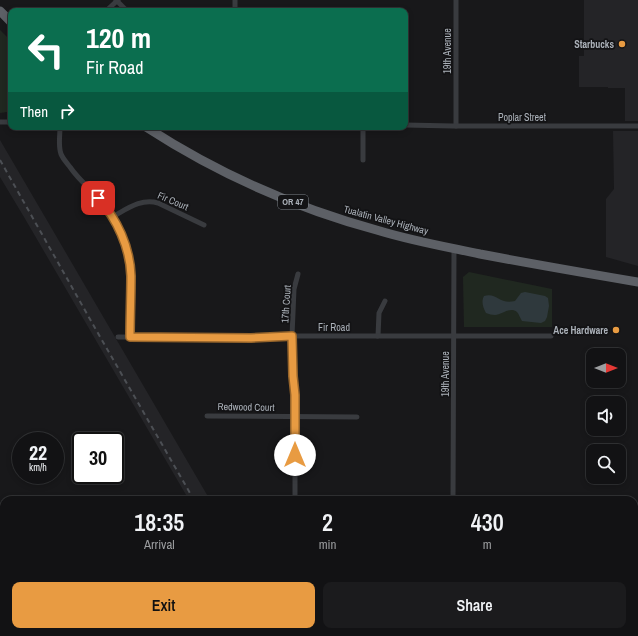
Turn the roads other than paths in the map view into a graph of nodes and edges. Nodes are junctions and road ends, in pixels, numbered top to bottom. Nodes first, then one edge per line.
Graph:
1 (117, 0) edge
2 (456, 0) edge
3 (109, 8) edge
4 (124, 8) edge
5 (0, 11) edge
6 (8, 19) edge
7 (408, 125) edge
8 (456, 126) junction
9 (638, 126) edge
10 (60, 130) edge
11 (151, 130) edge
12 (363, 130) edge
13 (362, 160) dead end
14 (112, 216) junction
15 (204, 225) dead end
16 (454, 249) junction
17 (298, 274) dead end
18 (638, 275) edge
19 (626, 280) junction
20 (638, 282) edge
21 (638, 288) edge
22 (385, 300) dead end
23 (292, 336) junction
24 (378, 336) junction
25 (454, 336) junction
26 (551, 336) dead end
27 (118, 337) dead end
28 (130, 337) junction
29 (207, 416) dead end
30 (296, 416) junction
31 (357, 417) dead end
32 (296, 496) edge
33 (453, 496) edge

1 - 3 street
1 - 4 street
2 - 8 street, 19th Avenue
5 - 6 highway
7 - 8 street, Poplar Street
8 - 9 street, Poplar Street
10 - 14 street
11 - 16 highway, Tualatin Valley Highway / OR 47
12 - 13 street
14 - 15 street, Fir Court
14 - 28 street
16 - 19 highway, Tualatin Valley Highway / OR 47
16 - 25 street, 19th Avenue
17 - 23 street, 17th Court
18 - 19 highway
19 - 20 highway, Tualatin Valley Highway / OR 47
19 - 21 highway
22 - 24 street
23 - 24 street, Fir Road
23 - 28 street, Fir Road
23 - 30 street, 17th Court
24 - 25 street, Fir Road
25 - 26 street, Fir Road
25 - 33 street, 19th Avenue
27 - 28 street, Fir Road
29 - 30 street, Redwood Court
30 - 31 street, Redwood Court
30 - 32 street, 17th Court

